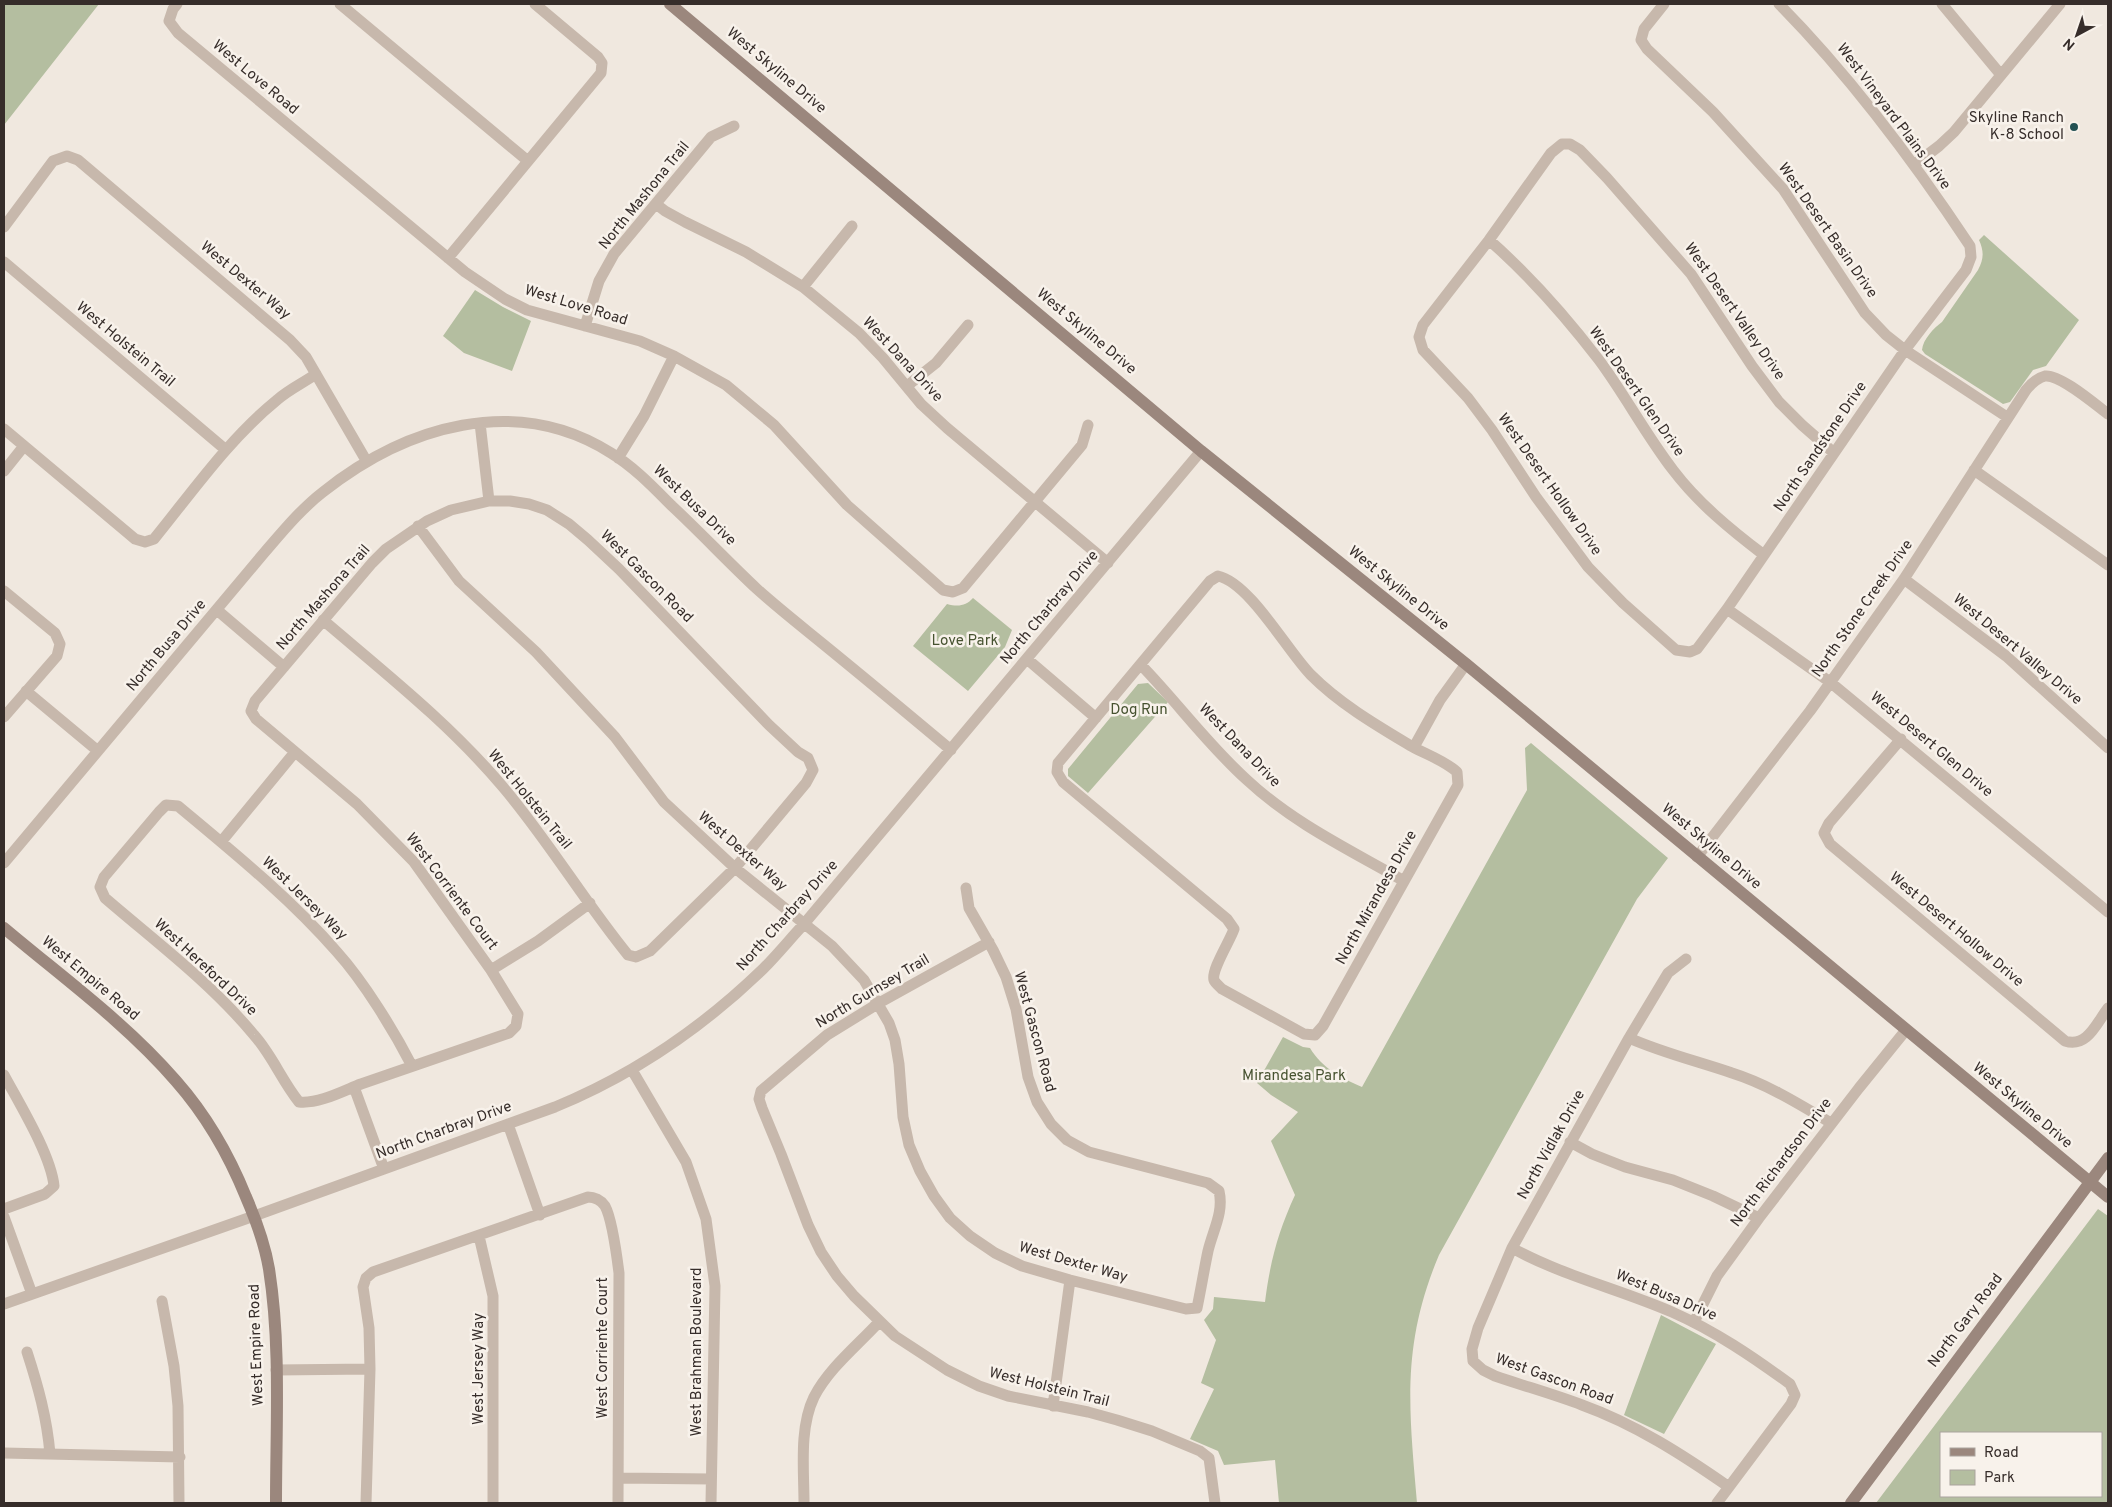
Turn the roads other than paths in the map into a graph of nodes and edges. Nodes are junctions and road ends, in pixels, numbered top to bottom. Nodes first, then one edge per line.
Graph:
1 (177, 4) edge
2 (340, 4) edge
3 (535, 4) edge
4 (670, 4) edge
5 (1664, 4) edge
6 (1779, 4) edge
7 (1942, 4) edge
8 (2060, 4) edge
9 (2002, 75) junction
10 (734, 126) dead end
11 (528, 161) junction
12 (1914, 166) junction
13 (656, 204) junction
14 (852, 226) dead end
15 (4, 228) edge
16 (1489, 240) junction
17 (1971, 257) joint
18 (448, 258) junction
19 (4, 262) edge
20 (803, 287) junction
21 (968, 325) dead end
22 (585, 326) junction
23 (1905, 350) junction
24 (674, 356) junction
25 (316, 374) junction
26 (907, 386) junction
27 (2108, 414) edge
28 (2007, 417) junction
29 (480, 422) junction
30 (1088, 425) dead end
31 (4, 429) edge
32 (24, 446) junction
33 (226, 450) junction
34 (1201, 451) junction
35 (1834, 453) junction
36 (618, 458) junction
37 (367, 462) junction
38 (1974, 470) junction
39 (4, 471) edge
40 (489, 501) junction
41 (1035, 502) junction
42 (418, 526) junction
43 (1764, 555) junction
44 (1108, 563) junction
45 (2108, 565) edge
46 (1904, 579) junction
47 (4, 591) edge
48 (1727, 609) junction
49 (216, 610) junction
50 (323, 620) junction
51 (1693, 651) joint
52 (1027, 659) junction
53 (1141, 664) junction
54 (1466, 664) junction
55 (284, 667) junction
56 (1830, 682) junction
57 (26, 691) junction
58 (251, 711) joint
59 (4, 716) edge
60 (1096, 718) junction
61 (1901, 739) junction
62 (1414, 747) junction
63 (2108, 748) edge
64 (951, 750) junction
65 (98, 752) junction
66 (295, 752) junction
67 (221, 842) junction
68 (1697, 857) junction
69 (4, 864) edge
70 (735, 868) junction
71 (1404, 881) junction
72 (100, 887) joint
73 (966, 888) dead end
74 (590, 903) junction
75 (2108, 912) edge
76 (804, 924) junction
77 (4, 928) edge
78 (989, 942) junction
79 (1686, 959) dead end
80 (491, 970) junction
81 (879, 1003) junction
82 (2108, 1008) edge
83 (1906, 1030) junction
84 (1629, 1038) junction
85 (412, 1066) junction
86 (632, 1070) junction
87 (4, 1075) edge
88 (354, 1087) junction
89 (759, 1099) joint
90 (1832, 1123) junction
91 (508, 1124) junction
92 (1570, 1142) junction
93 (2108, 1158) edge
94 (384, 1169) junction
95 (2089, 1183) junction
96 (2108, 1197) edge
97 (4, 1209) edge
98 (540, 1215) junction
99 (254, 1216) junction
100 (4, 1218) edge
101 (1759, 1218) junction
102 (479, 1236) junction
103 (1512, 1248) junction
104 (1070, 1280) junction
105 (32, 1294) junction
106 (162, 1301) dead end
107 (4, 1304) edge
108 (1197, 1308) joint
109 (879, 1322) junction
110 (1694, 1322) junction
111 (27, 1352) dead end
112 (1473, 1361) joint
113 (370, 1369) junction
114 (276, 1370) junction
115 (1053, 1406) junction
116 (4, 1453) edge
117 (50, 1454) junction
118 (180, 1457) junction
119 (619, 1478) junction
120 (711, 1479) junction
121 (1728, 1487) junction
122 (179, 1503) edge
123 (276, 1503) edge
124 (366, 1503) edge
125 (492, 1503) edge
126 (618, 1503) edge
127 (711, 1503) edge
128 (804, 1503) edge
129 (1215, 1503) edge
130 (1717, 1503) edge
131 (1851, 1503) edge

1 - 18 street, West Love Road
2 - 11 street
3 - 11 street
4 - 34 street, West Skyline Drive
5 - 23 street, West Desert Basin Drive
6 - 12 street, West Vineyard Plains Drive
7 - 9 street
8 - 9 street
9 - 12 street
10 - 13 street, North Mashona Trail
11 - 18 street
12 - 17 street, West Vineyard Plains Drive
13 - 20 street, West Dana Drive
13 - 22 street, North Mashona Trail
14 - 20 street
15 - 25 street, West Dexter Way
16 - 35 street, West Desert Valley Drive
16 - 43 street, West Desert Glen Drive
16 - 51 street, West Desert Hollow Drive
17 - 23 street, North Sandstone Drive
18 - 22 street, West Love Road
19 - 33 street, West Holstein Trail
20 - 26 street, West Dana Drive
21 - 26 street
22 - 24 street, West Love Road
23 - 28 street, West Desert Basin Drive
23 - 35 street, North Sandstone Drive
24 - 36 street
24 - 41 street, West Love Road
25 - 33 street
25 - 37 street, West Dexter Way
26 - 41 street, West Dana Drive
27 - 28 street, North Stone Creek Drive
28 - 38 street, North Stone Creek Drive
29 - 36 street, West Busa Drive
29 - 37 street, West Busa Drive
29 - 40 street
30 - 41 street
31 - 32 street
32 - 33 street
32 - 39 street
34 - 44 street, North Charbray Drive
34 - 54 street, West Skyline Drive
35 - 43 street, North Sandstone Drive
36 - 64 street, West Busa Drive
37 - 49 street, North Busa Drive
38 - 45 street
38 - 46 street, North Stone Creek Drive
40 - 42 street, North Mashona Trail
40 - 70 street, West Gascon Road
41 - 44 street, West Dana Drive
42 - 50 street, North Mashona Trail
42 - 70 street, West Dexter Way
43 - 48 street, North Sandstone Drive
44 - 52 street, North Charbray Drive
46 - 56 street, North Stone Creek Drive
46 - 63 street, West Desert Valley Drive
47 - 57 street
48 - 51 street, North Sandstone Drive
48 - 56 street, West Desert Glen Drive
49 - 55 street
49 - 65 street, North Busa Drive
50 - 55 street, North Mashona Trail
50 - 74 street, West Holstein Trail
52 - 60 street
52 - 64 street, North Charbray Drive
53 - 60 street
53 - 62 street
53 - 71 street, West Dana Drive
54 - 62 street
54 - 68 street, West Skyline Drive
55 - 58 street, North Mashona Trail
56 - 61 street, West Desert Glen Drive
56 - 68 street, North Stone Creek Drive
57 - 59 street
57 - 65 street
58 - 66 street, West Corriente Court
60 - 71 street, North Mirandesa Drive
61 - 75 street, West Desert Glen Drive
61 - 82 street, West Desert Hollow Drive
62 - 71 street, North Mirandesa Drive
64 - 76 street, North Charbray Drive
65 - 69 street, North Busa Drive
66 - 67 street
66 - 80 street, West Corriente Court
67 - 72 street, West Jersey Way
67 - 85 street, West Jersey Way
68 - 83 street, West Skyline Drive
70 - 74 street, West Holstein Trail
70 - 76 street, West Dexter Way
72 - 88 street, West Hereford Drive
73 - 78 street, West Gascon Road
74 - 80 street
76 - 81 street, West Dexter Way
76 - 86 street, North Charbray Drive
77 - 99 street, West Empire Road
78 - 81 street, North Gurnsey Trail
78 - 108 street, West Gascon Road
79 - 84 street, North Vidlak Drive
80 - 85 street, West Corriente Court
81 - 89 street, North Gurnsey Trail
81 - 104 street, West Dexter Way
83 - 90 street, North Richardson Drive
83 - 95 street, West Skyline Drive
84 - 90 street
84 - 92 street, North Vidlak Drive
85 - 88 street
86 - 91 street, North Charbray Drive
86 - 120 street, West Brahman Boulevard
87 - 97 street
88 - 94 street
89 - 109 street, West Holstein Trail
90 - 101 street, North Richardson Drive
91 - 94 street, North Charbray Drive
91 - 98 street
92 - 101 street
92 - 103 street, North Vidlak Drive
93 - 95 street, North Gary Road
94 - 99 street, North Charbray Drive
95 - 96 street, West Skyline Drive
95 - 131 street, North Gary Road
98 - 102 street
98 - 119 street, West Corriente Court
99 - 105 street, North Charbray Drive
99 - 114 street, West Empire Road
100 - 105 street
101 - 110 street, North Richardson Drive
102 - 113 street
102 - 125 street, West Jersey Way
103 - 110 street, West Busa Drive
103 - 112 street, North Vidlak Drive
104 - 108 street, West Dexter Way
104 - 115 street
105 - 107 street, North Charbray Drive
106 - 118 street
109 - 115 street, West Holstein Trail
109 - 128 street
110 - 121 street, West Busa Drive
111 - 117 street
112 - 121 street, West Gascon Road
113 - 114 street
113 - 124 street
114 - 123 street, West Empire Road
115 - 129 street, West Holstein Trail
116 - 117 street
117 - 118 street
118 - 122 street
119 - 120 street
119 - 126 street, West Corriente Court
120 - 127 street, West Brahman Boulevard
121 - 130 street

